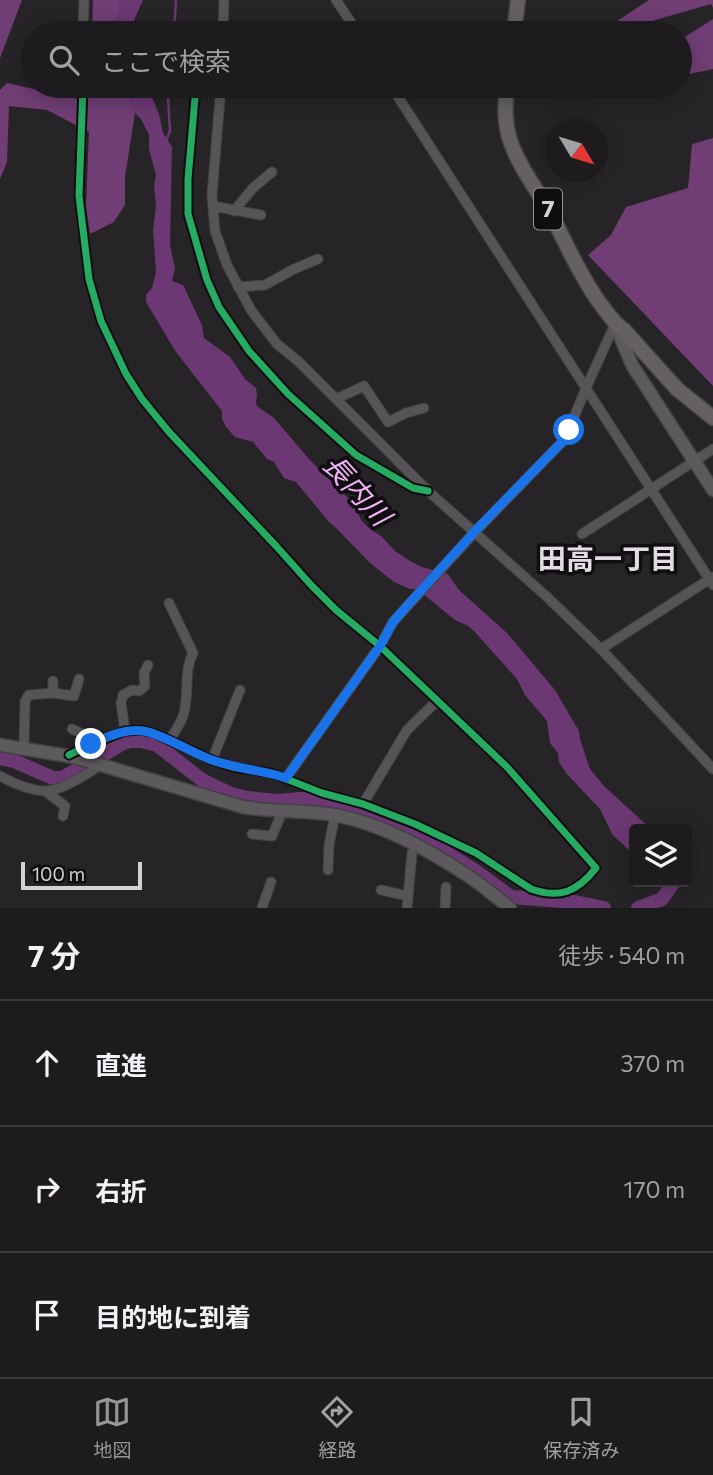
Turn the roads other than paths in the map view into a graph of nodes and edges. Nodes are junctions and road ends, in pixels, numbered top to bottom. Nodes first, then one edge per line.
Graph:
1 (85, 0) edge
2 (224, 0) edge
3 (336, 0) edge
4 (518, 0) edge
5 (84, 21) edge
6 (223, 21) edge
7 (350, 21) edge
8 (515, 21) edge
9 (83, 98) edge
10 (220, 98) edge
11 (399, 98) edge
12 (506, 98) edge
13 (272, 172) dead end
14 (213, 205) junction
15 (234, 211) junction
16 (261, 215) dead end
17 (318, 259) dead end
18 (238, 287) junction
19 (615, 324) junction
20 (586, 388) junction
21 (336, 399) junction
22 (424, 408) dead end
23 (713, 418) edge
24 (713, 449) edge
25 (695, 462) junction
26 (651, 490) junction
27 (713, 490) edge
28 (582, 534) dead end
29 (472, 535) junction
30 (712, 580) edge
31 (169, 603) dead end
32 (380, 646) junction
33 (601, 649) junction
34 (148, 665) dead end
35 (79, 679) dead end
36 (53, 681) dead end
37 (240, 690) dead end
38 (52, 693) junction
39 (438, 700) junction
40 (72, 729) dead end
41 (125, 731) junction
42 (97, 741) junction
43 (170, 741) junction
44 (0, 745) edge
45 (24, 748) junction
46 (71, 756) junction
47 (212, 760) junction
48 (99, 764) junction
49 (713, 769) edge
50 (286, 778) junction
51 (5, 779) edge
52 (0, 789) edge
53 (45, 791) junction
54 (363, 804) junction
55 (283, 810) junction
56 (335, 815) junction
57 (63, 816) dead end
58 (414, 825) junction
59 (252, 834) dead end
60 (409, 844) junction
61 (328, 870) dead end
62 (271, 882) dead end
63 (446, 887) dead end
64 (381, 890) dead end
65 (408, 896) junction
66 (508, 907) edge
67 (262, 908) edge
68 (407, 908) edge
69 (445, 908) edge

1 - 5 street
2 - 6 street
3 - 7 street
4 - 8 main road
9 - 32 street
10 - 14 street
11 - 20 street
12 - 19 main road, 7
13 - 15 street
14 - 15 street
14 - 18 street
15 - 16 street
17 - 18 street
18 - 21 street
19 - 20 street
19 - 23 main road, 7
19 - 25 street
20 - 26 street
20 - 29 street
21 - 22 street
21 - 29 street
24 - 25 street
25 - 26 street
25 - 27 street
26 - 28 street
26 - 30 street
29 - 32 street
29 - 33 street
30 - 33 street
31 - 43 street
32 - 39 street
32 - 50 street
33 - 49 street
34 - 41 street
35 - 38 street
36 - 38 street
37 - 47 street
38 - 45 street
39 - 54 street
39 - 58 street
40 - 42 street
41 - 42 street
41 - 43 street
42 - 46 street
43 - 47 street
44 - 45 street
45 - 46 street
46 - 48 street
47 - 50 street
48 - 53 street
48 - 55 street
50 - 54 street
51 - 52 street
51 - 53 street
53 - 57 street
54 - 58 street
55 - 56 street
55 - 59 street
56 - 60 street
56 - 61 street
58 - 60 street
60 - 65 street
60 - 66 street
62 - 67 street
63 - 69 street
64 - 65 street
65 - 68 street

